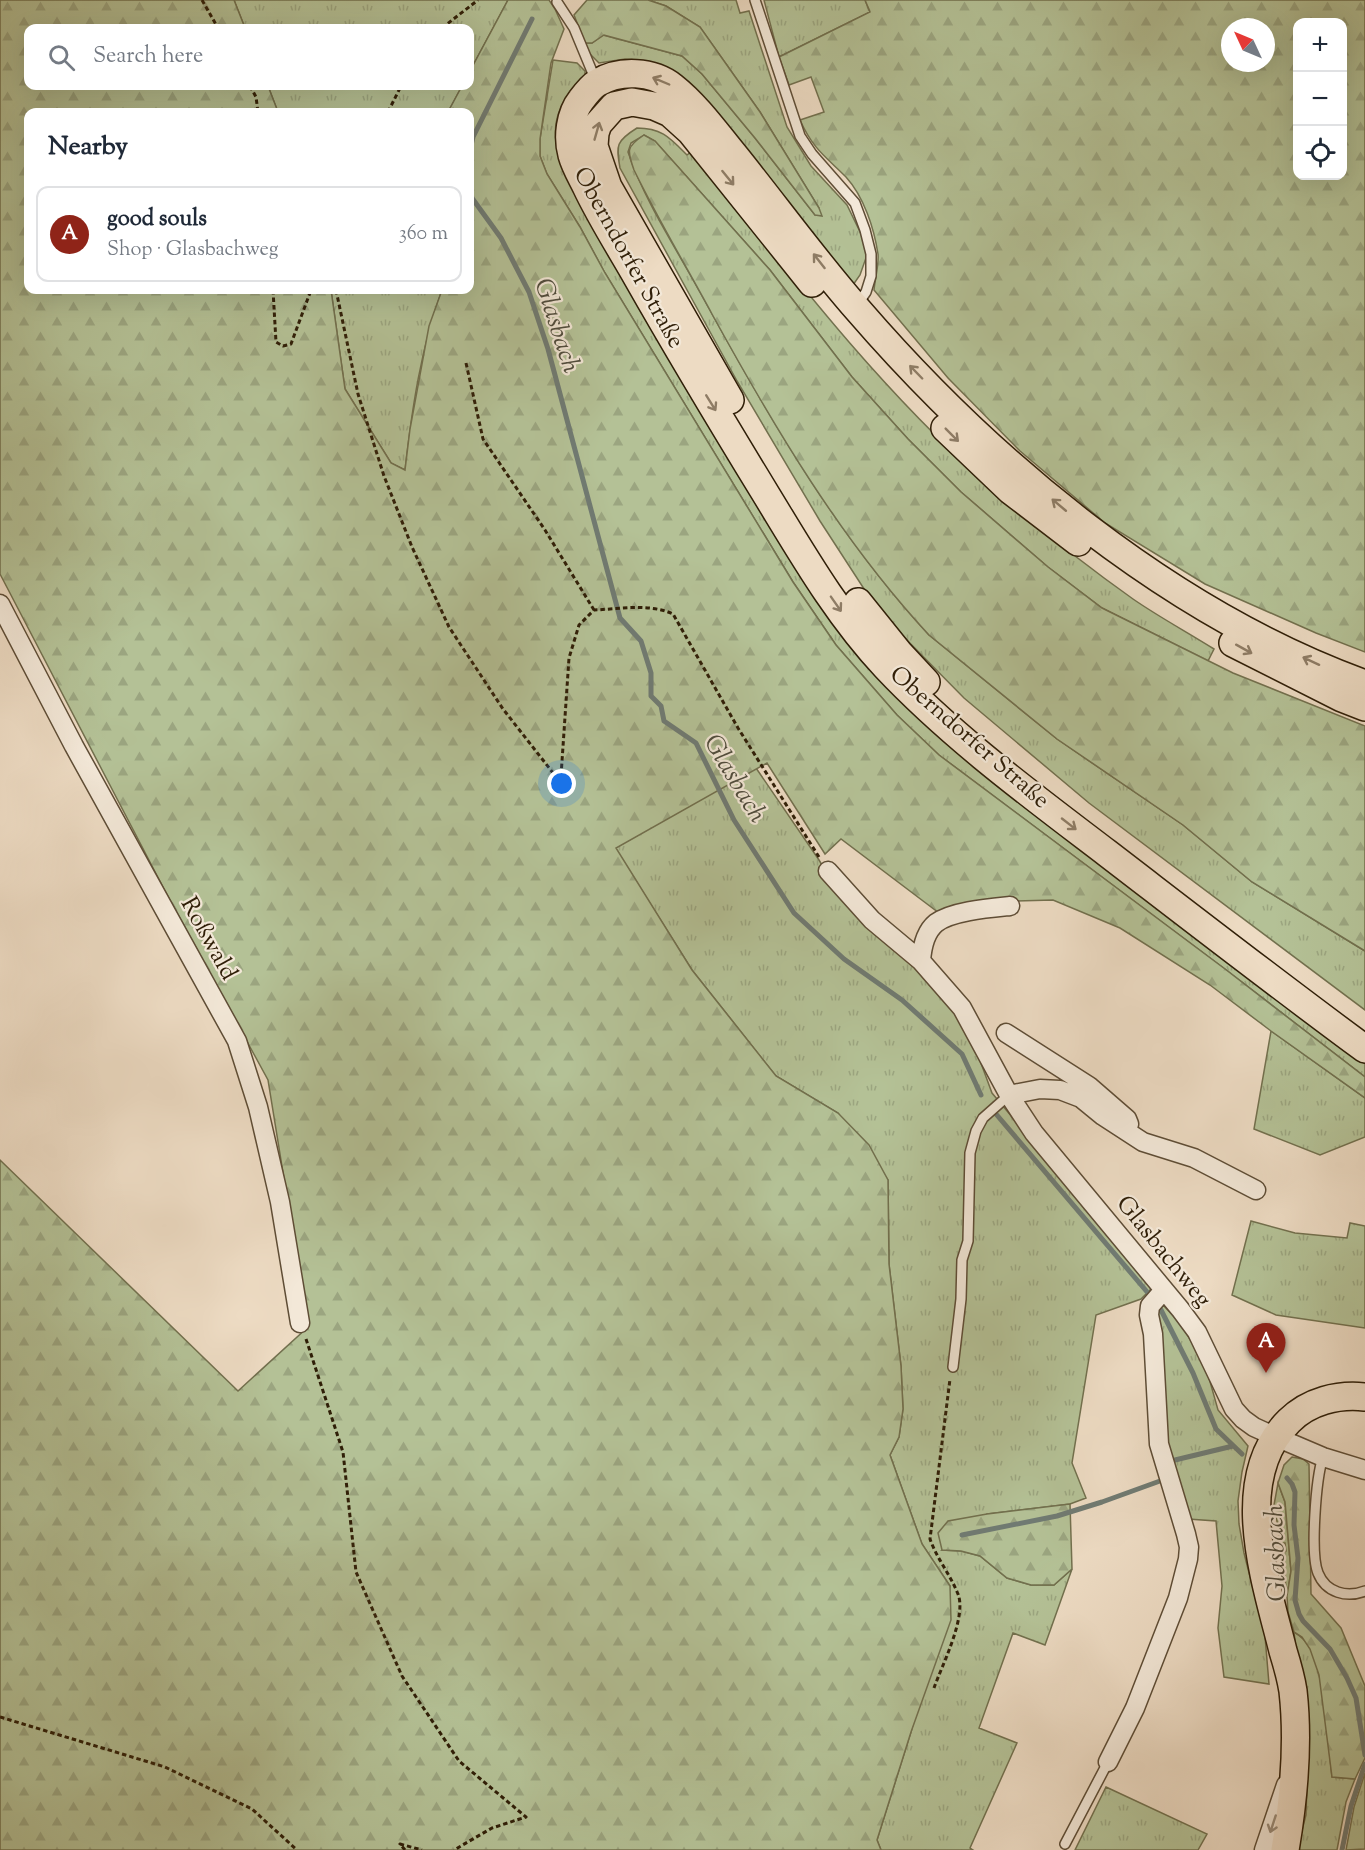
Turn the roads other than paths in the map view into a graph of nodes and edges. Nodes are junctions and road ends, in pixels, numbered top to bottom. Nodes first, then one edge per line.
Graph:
1 (755, 0) edge
2 (557, 2) dead end
3 (597, 83) junction
4 (855, 307) junction
5 (0, 604) edge
6 (1365, 684) edge
7 (1365, 707) edge
8 (828, 871) road end
9 (1010, 906) dead end
10 (921, 961) junction
11 (1365, 1029) edge
12 (1006, 1033) dead end
13 (1365, 1049) edge
14 (1009, 1095) junction
15 (1127, 1131) junction
16 (1256, 1190) dead end
17 (1164, 1290) junction
18 (300, 1323) road end
19 (952, 1367) road end
20 (1365, 1397) edge
21 (1276, 1437) junction
22 (1323, 1457) junction
23 (1365, 1470) edge
24 (1365, 1591) edge
25 (1296, 1758) junction
26 (1108, 1762) joint
27 (1065, 1844) dead end
28 (1264, 1850) edge
29 (1285, 1850) edge

1 - 4 lane
2 - 3 lane
4 -> 3 main road
3 -> 13 main road, Oberndorfer Straße
6 -> 4 main road
5 - 18 street, Roßwald
11 -> 7 main road, Oberndorfer Straße
8 - 10 street, Glasbachweg
9 - 10 street
10 - 14 street, Glasbachweg
12 - 15 street
14 - 15 street
14 - 17 street, Glasbachweg
14 - 19 lane
15 - 16 street
17 - 21 street, Glasbachweg
17 - 26 street
20 - 21 main road
21 - 22 street, Glasbachweg
21 - 25 main road
22 - 23 street, Glasbachweg
22 - 24 lane
25 -> 28 street
25 - 29 main road
26 - 27 lane

